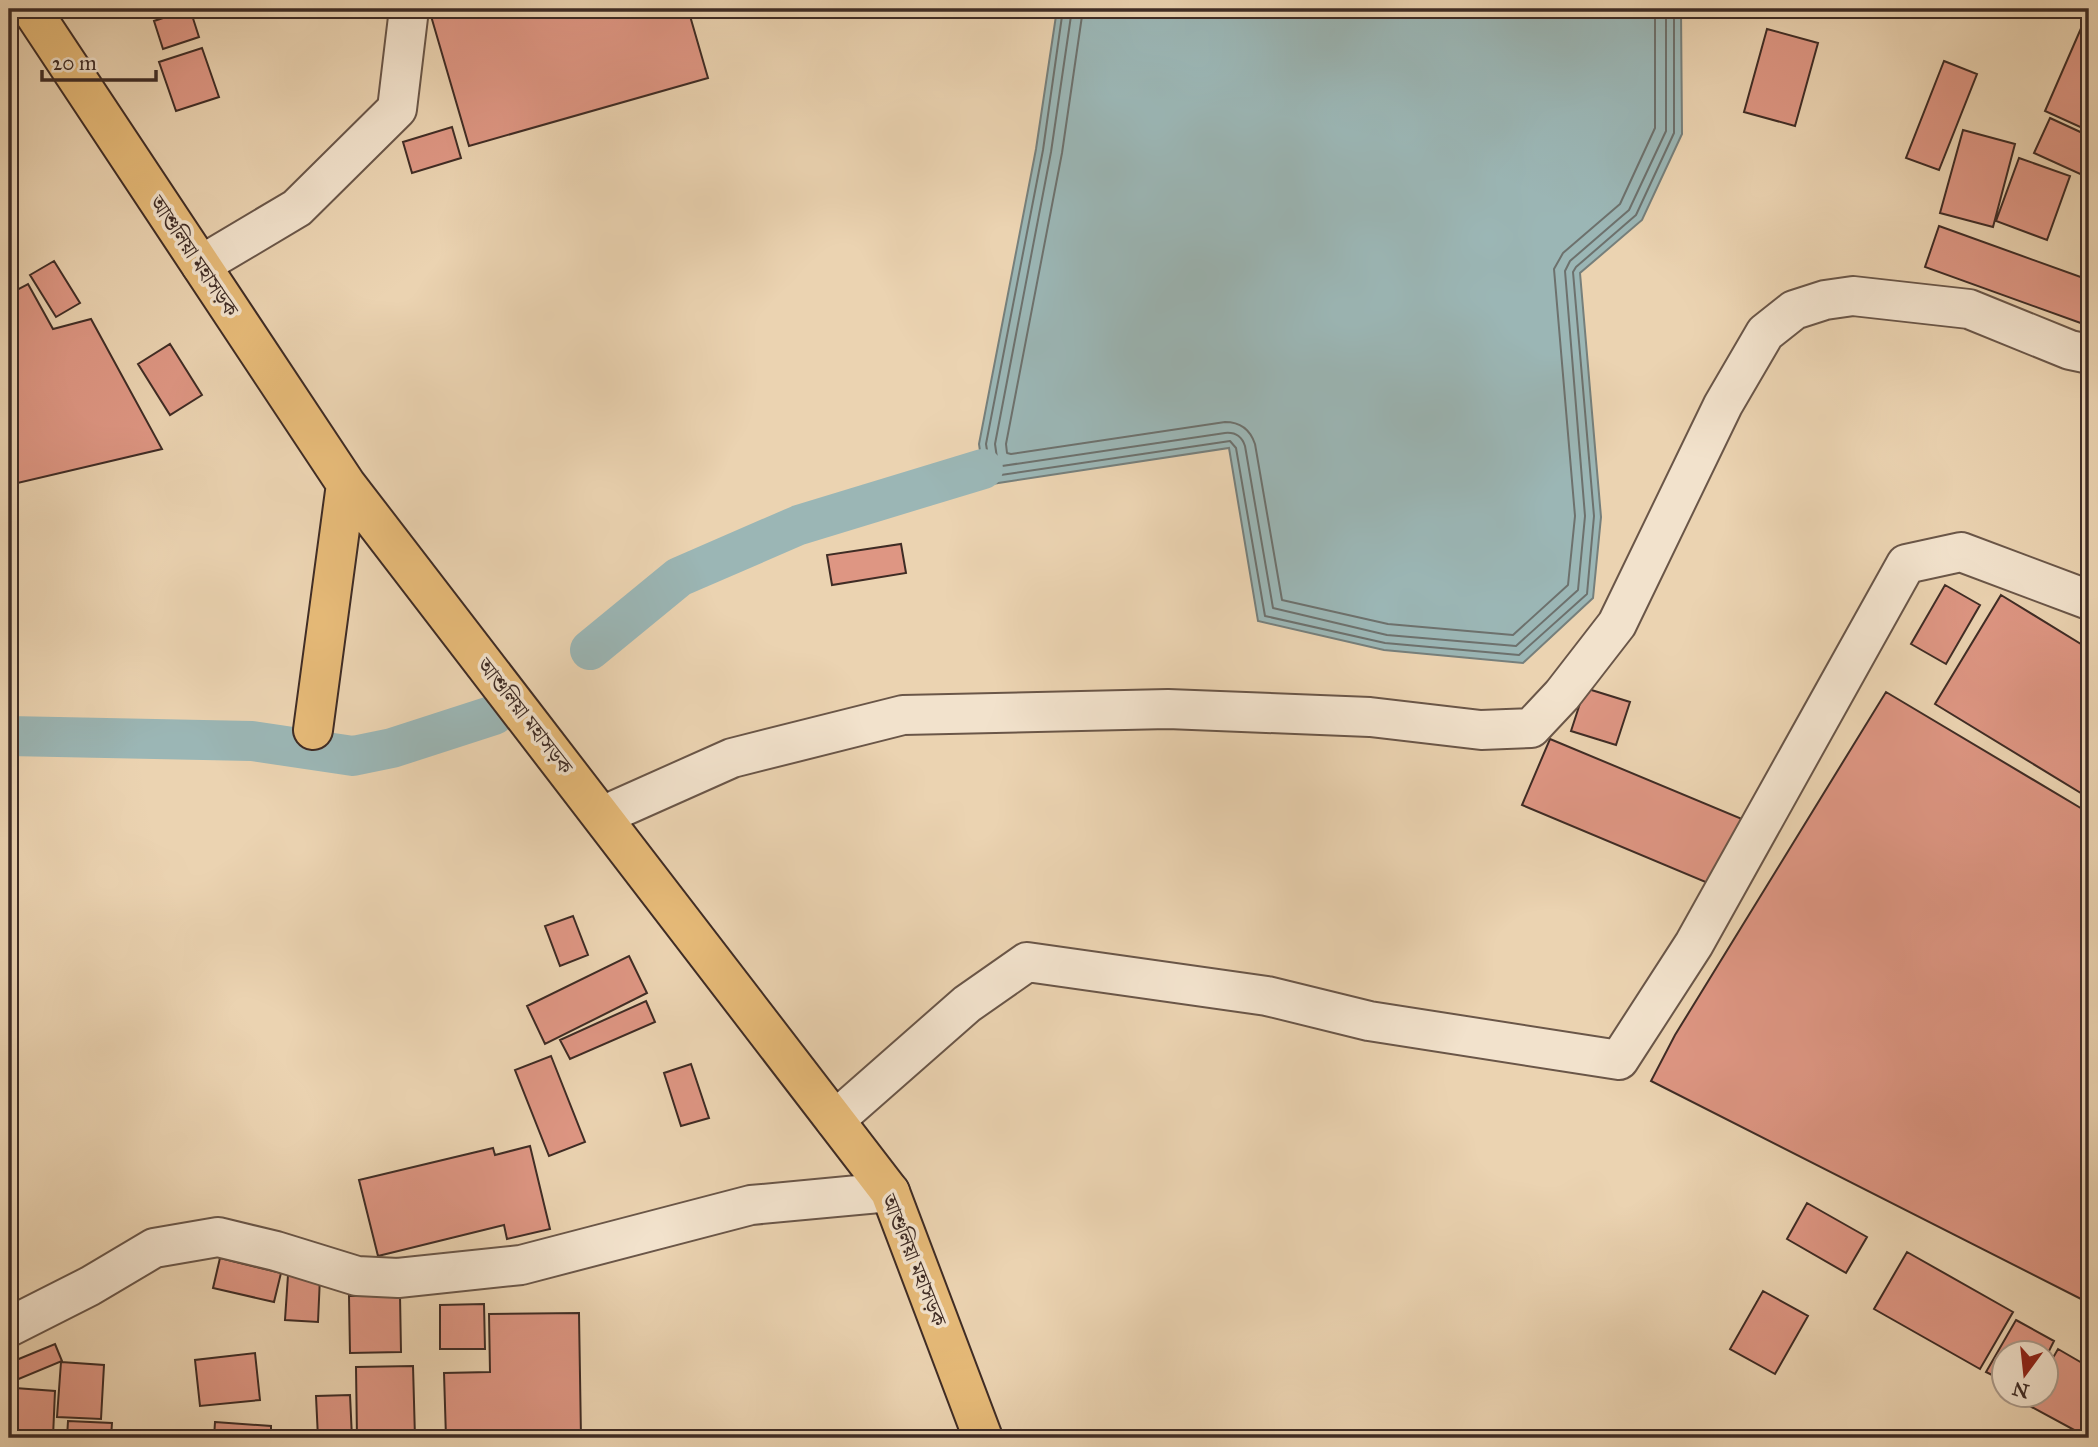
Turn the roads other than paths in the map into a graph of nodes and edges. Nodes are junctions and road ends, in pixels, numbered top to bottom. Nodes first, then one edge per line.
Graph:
1 (30, 9) edge
2 (409, 9) edge
3 (201, 265) junction
4 (2089, 354) edge
5 (346, 484) junction
6 (2089, 600) edge
7 (313, 730) dead end
8 (602, 816) junction
9 (835, 1120) junction
10 (890, 1192) junction
11 (9, 1327) edge
12 (983, 1438) edge

1 - 3 highway, আশুলিয়া মহাসড়ক
2 - 3 street
3 - 5 highway, আশুলিয়া মহাসড়ক
4 - 8 street
5 - 7 highway
5 - 8 highway, আশুলিয়া মহাসড়ক
6 - 9 street
8 - 9 highway, আশুলিয়া মহাসড়ক
9 - 10 highway, আশুলিয়া মহাসড়ক
10 - 11 street
10 - 12 highway, আশুলিয়া মহাসড়ক

